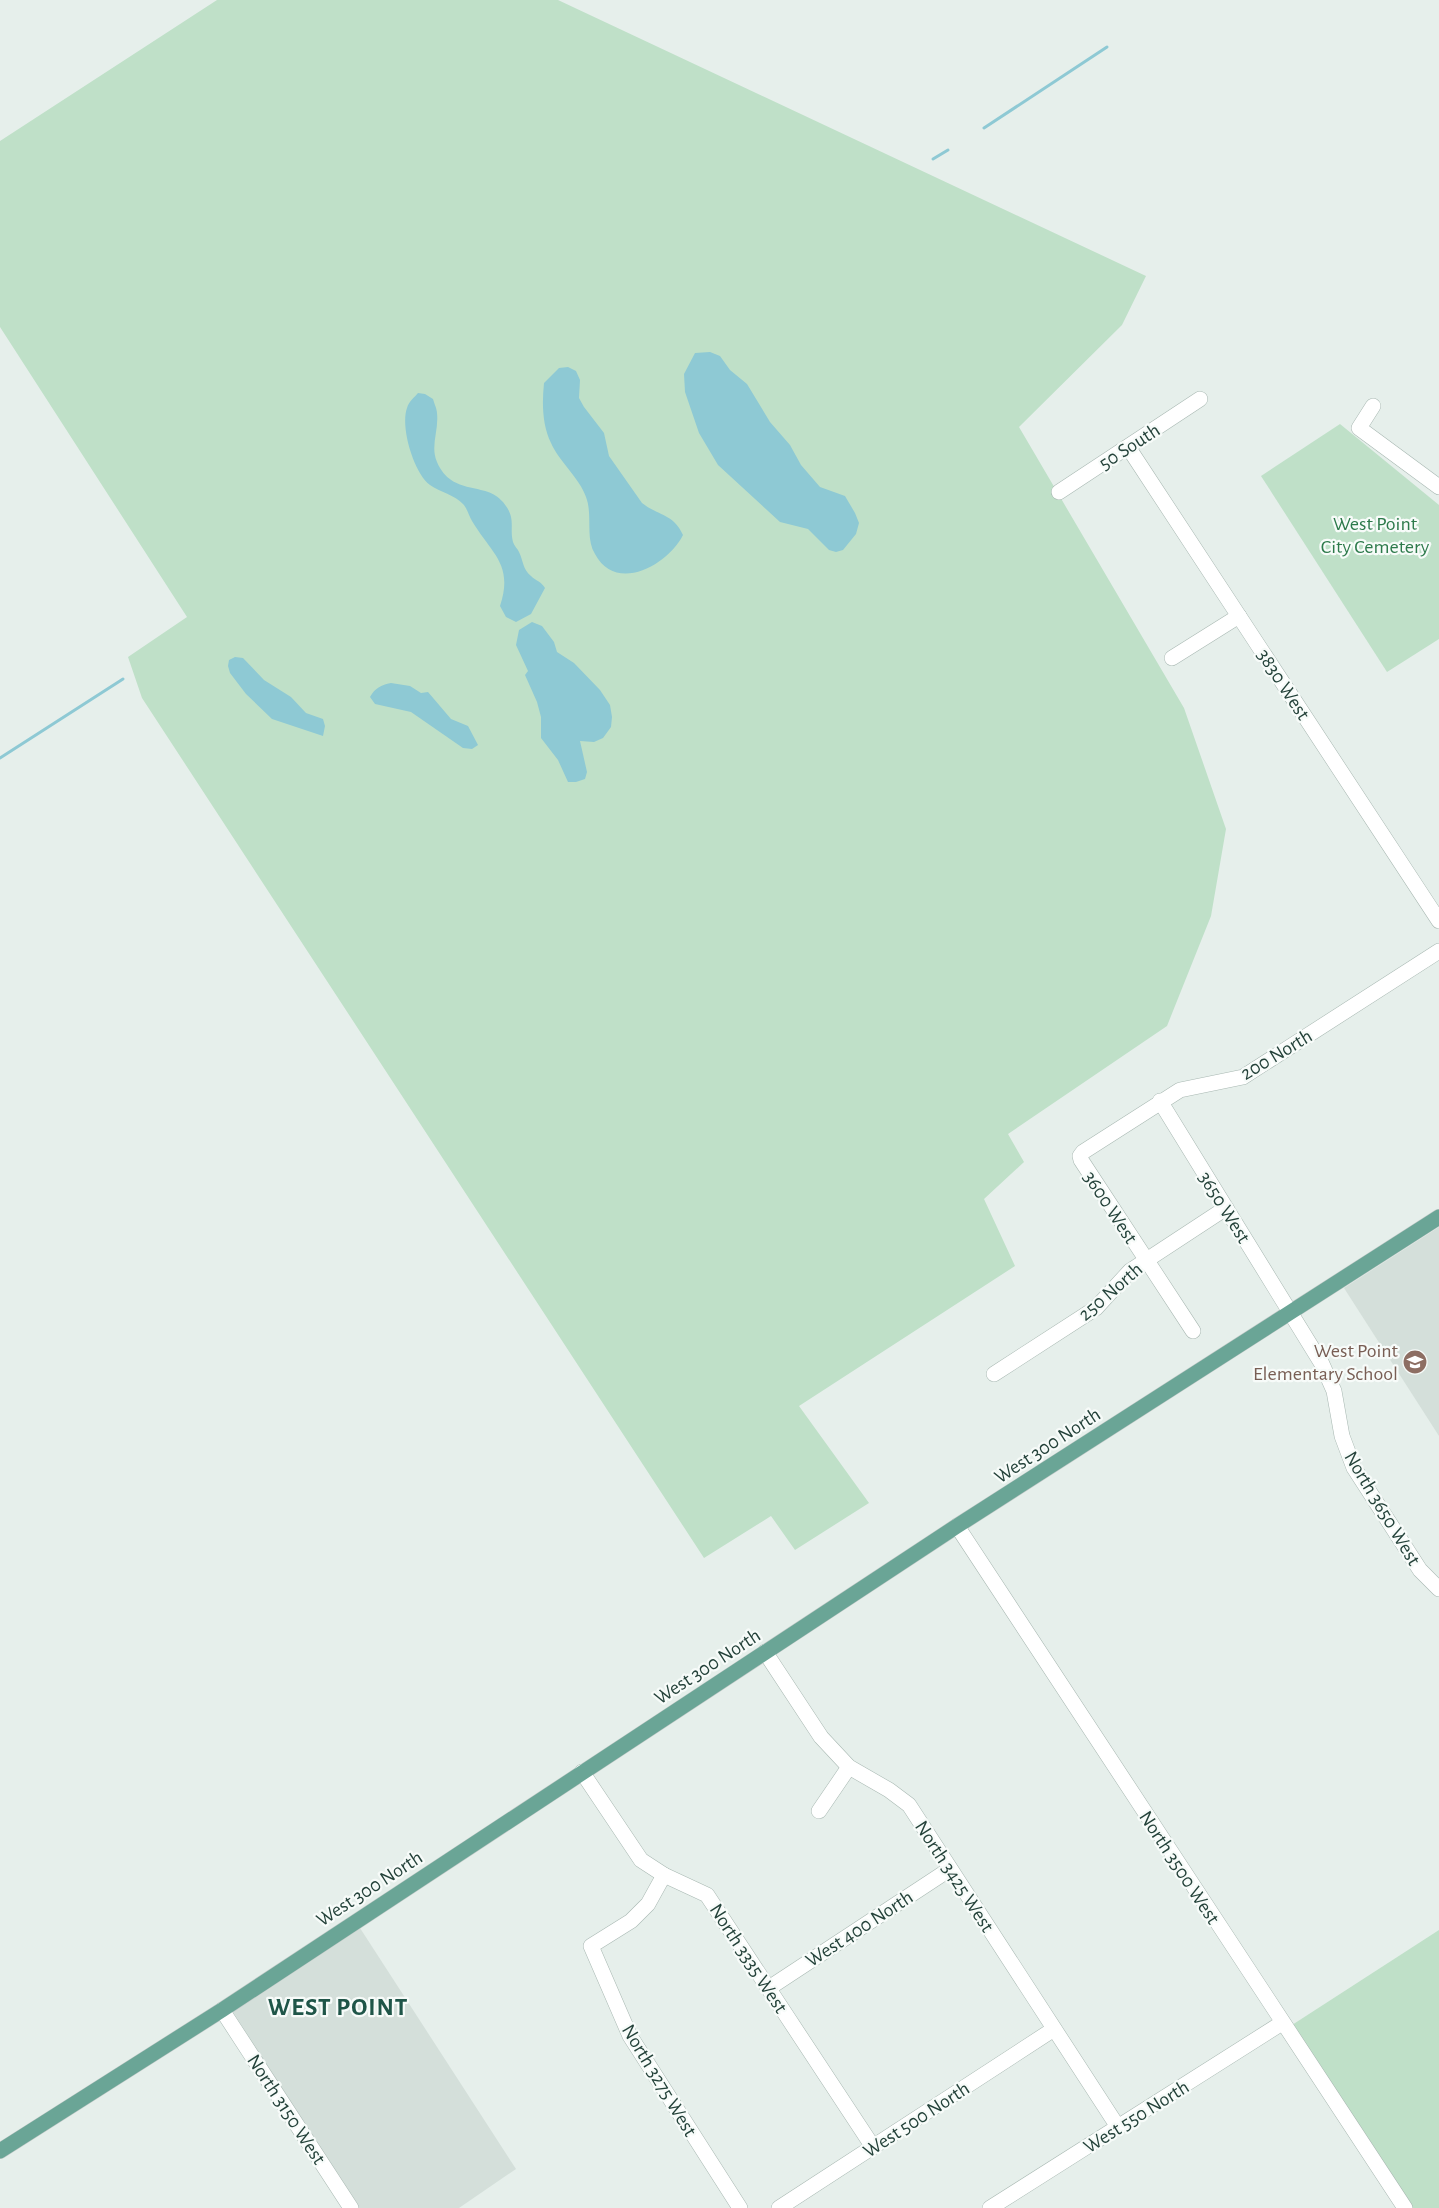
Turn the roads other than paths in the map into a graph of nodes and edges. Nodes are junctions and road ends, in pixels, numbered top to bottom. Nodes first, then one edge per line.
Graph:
1 (1200, 399) dead end
2 (1373, 406) dead end
3 (1128, 447) junction
4 (1439, 487) edge
5 (1059, 492) dead end
6 (1239, 616) junction
7 (1172, 658) dead end
8 (1439, 921) edge
9 (1439, 950) edge
10 (1160, 1102) junction
11 (1080, 1156) joint
12 (1226, 1208) junction
13 (1439, 1217) edge
14 (1146, 1260) junction
15 (1291, 1312) junction
16 (1193, 1332) dead end
17 (994, 1374) dead end
18 (957, 1526) junction
19 (1439, 1589) edge
20 (765, 1652) junction
21 (849, 1768) junction
22 (582, 1772) junction
23 (819, 1811) dead end
24 (950, 1869) junction
25 (664, 1876) junction
26 (769, 1988) junction
27 (222, 2010) junction
28 (1282, 2023) junction
29 (1054, 2029) junction
30 (1118, 2127) junction
31 (873, 2147) junction
32 (0, 2151) edge
33 (352, 2208) edge
34 (740, 2208) edge
35 (778, 2208) edge
36 (990, 2208) edge
37 (1405, 2208) edge

1 - 3 street, 50 South
2 - 4 street
3 - 5 street, 50 South
3 - 6 street, 3830 West
6 - 7 street
6 - 8 street, 3830 West
9 - 10 street, 200 North
10 - 11 street, 200 North
10 - 12 street, 3650 West
11 - 14 street, 3600 West
12 - 14 street, 250 North
12 - 15 street, 3650 West
13 - 15 main road, West 300 North
14 - 16 street, 3600 West
14 - 17 street, 250 North
15 - 18 main road, West 300 North
15 - 19 street, North 3650 West
18 - 20 main road, West 300 North
18 - 28 street, North 3500 West
20 - 21 street, North 3425 West
20 - 22 main road, West 300 North
21 - 23 street
21 - 24 street, North 3425 West
22 - 25 street, North 3335 West
22 - 27 main road, West 300 North
24 - 26 street, West 400 North
24 - 29 street, North 3425 West
25 - 26 street, North 3335 West
25 - 34 street, North 3275 West
26 - 31 street, North 3335 West
27 - 32 main road, West 300 North
27 - 33 street, North 3150 West
28 - 30 street, West 550 North
28 - 37 street, North 3500 West
29 - 30 street, North 3425 West
29 - 31 street, West 500 North
30 - 36 street, West 550 North
31 - 35 street, West 500 North

